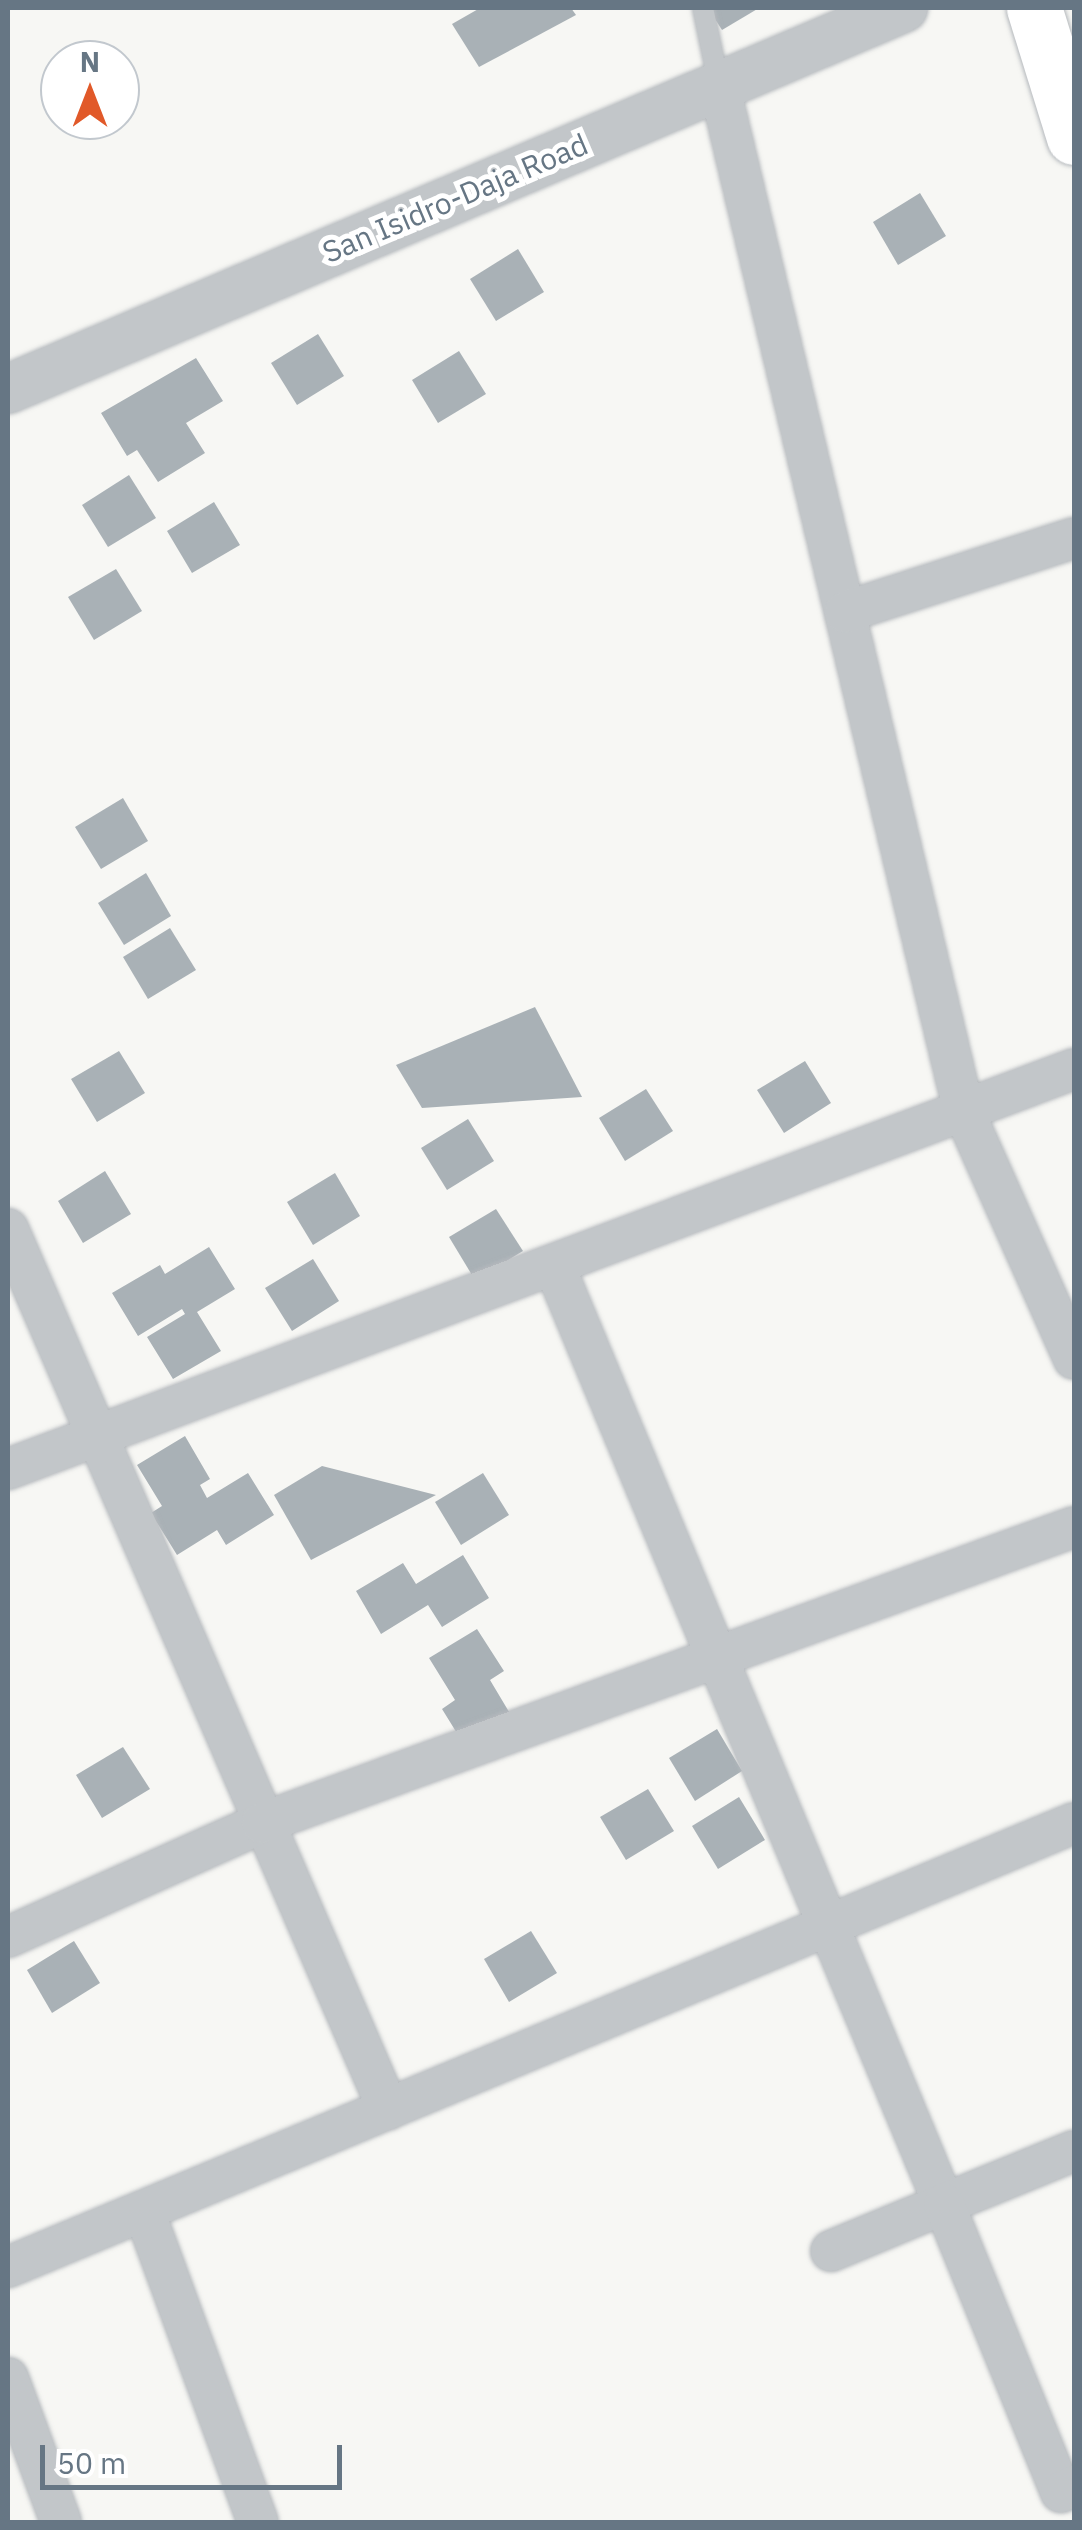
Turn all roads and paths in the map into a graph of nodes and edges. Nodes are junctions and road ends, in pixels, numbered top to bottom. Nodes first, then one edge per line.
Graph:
1 (703, 8) edge
2 (903, 8) edge
3 (1034, 8) edge
4 (719, 85) junction
5 (1074, 137) edge
6 (8, 389) edge
7 (1074, 538) edge
8 (845, 612) junction
9 (1074, 1069) edge
10 (964, 1112) junction
11 (8, 1229) edge
12 (554, 1265) junction
13 (1074, 1359) edge
14 (97, 1435) junction
15 (8, 1468) edge
16 (1074, 1527) edge
17 (720, 1655) junction
18 (262, 1823) junction
19 (1074, 1823) edge
20 (826, 1926) junction
21 (8, 1938) edge
22 (388, 2109) junction
23 (1074, 2151) edge
24 (944, 2204) junction
25 (144, 2210) junction
26 (831, 2251) dead end
27 (8, 2267) edge
28 (8, 2378) edge
29 (1074, 2486) edge
30 (60, 2522) edge
31 (258, 2522) edge

1 - 4 lane
2 - 4 street, San Isidro-Daja Road
3 - 5 main road
4 - 6 street, San Isidro-Daja Road
4 - 8 street
7 - 8 street
8 - 10 street
9 - 10 street
10 - 12 street
10 - 13 street
11 - 14 street
12 - 14 street
12 - 17 street
14 - 15 street
14 - 18 street
16 - 17 street
17 - 18 street
17 - 20 street
18 - 21 street
18 - 22 street
19 - 20 street
20 - 22 street
20 - 24 street
22 - 25 street
23 - 24 street
24 - 26 street
24 - 29 street
25 - 27 street
25 - 31 street
28 - 30 street

